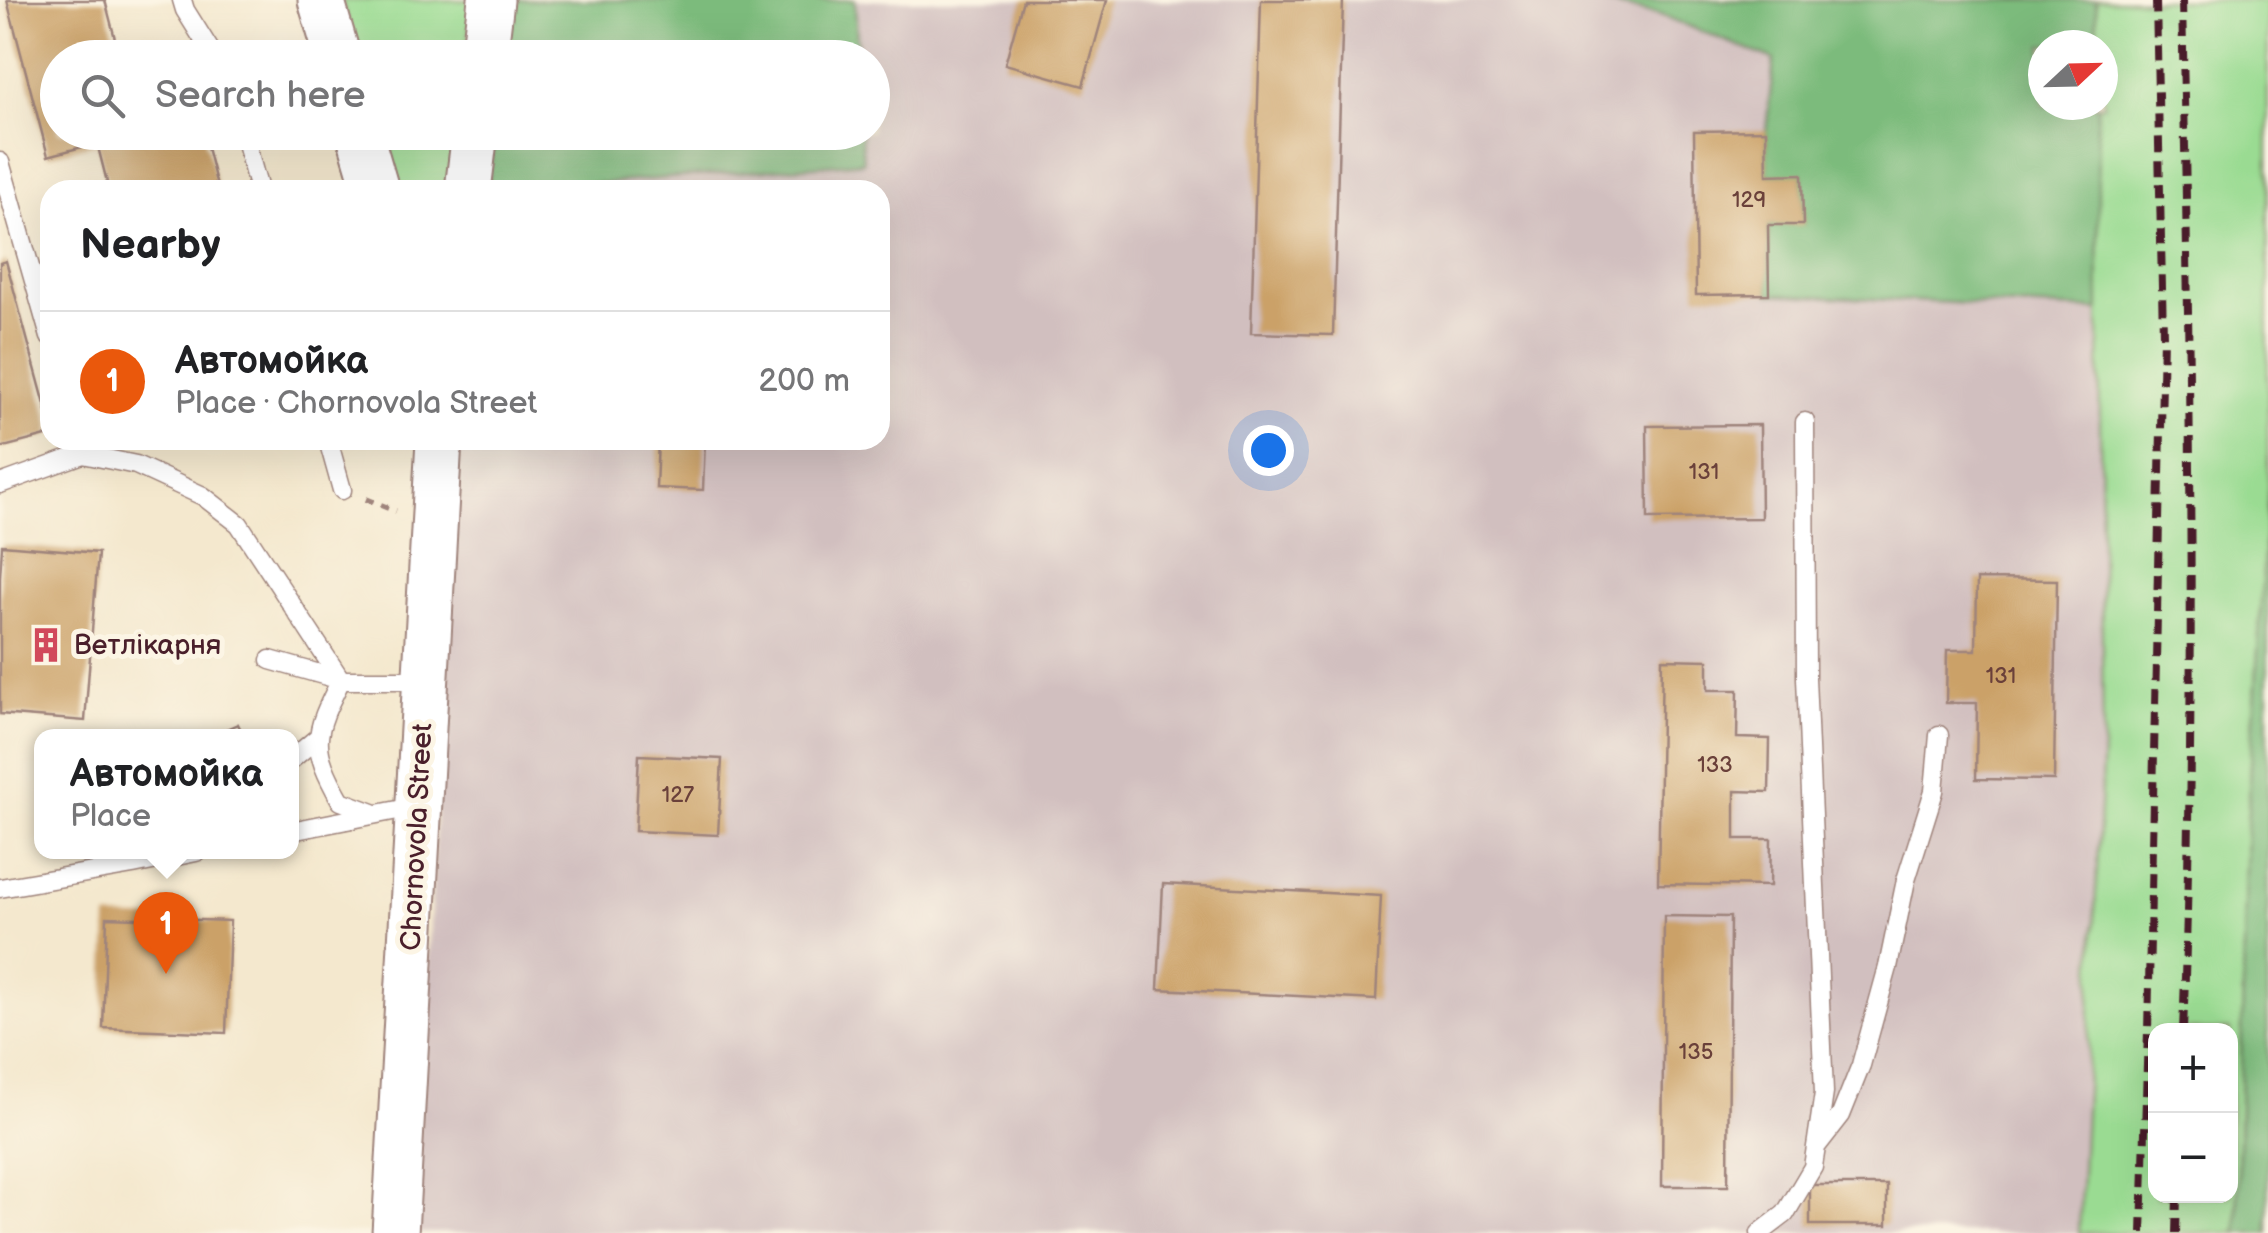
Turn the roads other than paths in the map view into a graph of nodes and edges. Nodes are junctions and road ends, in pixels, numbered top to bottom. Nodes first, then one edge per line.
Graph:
1 (182, 0) edge
2 (321, 0) edge
3 (492, 0) edge
4 (203, 40) edge
5 (333, 40) edge
6 (486, 40) edge
7 (248, 150) edge
8 (365, 150) edge
9 (474, 150) edge
10 (1, 167) edge
11 (256, 180) edge
12 (373, 180) edge
13 (469, 180) edge
14 (40, 303) edge
15 (1805, 422) dead end
16 (74, 450) edge
17 (90, 450) edge
18 (331, 450) edge
19 (438, 450) edge
20 (0, 484) edge
21 (342, 490) dead end
22 (270, 660) dead end
23 (340, 680) junction
24 (426, 680) junction
25 (1940, 735) dead end
26 (317, 738) junction
27 (299, 753) edge
28 (419, 806) junction
29 (373, 813) junction
30 (299, 828) edge
31 (154, 859) edge
32 (0, 888) edge
33 (1816, 1147) junction
34 (395, 1233) edge
35 (1760, 1233) edge

1 - 4 lane
2 - 5 street
3 - 6 street
7 - 11 lane
8 - 12 street
9 - 13 street
10 - 14 lane
15 - 33 lane
16 - 20 lane
17 - 23 lane
18 - 21 lane
19 - 24 street, Chornovola Street
22 - 23 lane
23 - 24 lane
23 - 26 lane
24 - 28 street, Chornovola Street
25 - 33 lane
26 - 27 lane
26 - 29 lane
28 - 29 lane
28 - 34 street, Chornovola Street
29 - 30 lane
31 - 32 lane
33 - 35 lane

